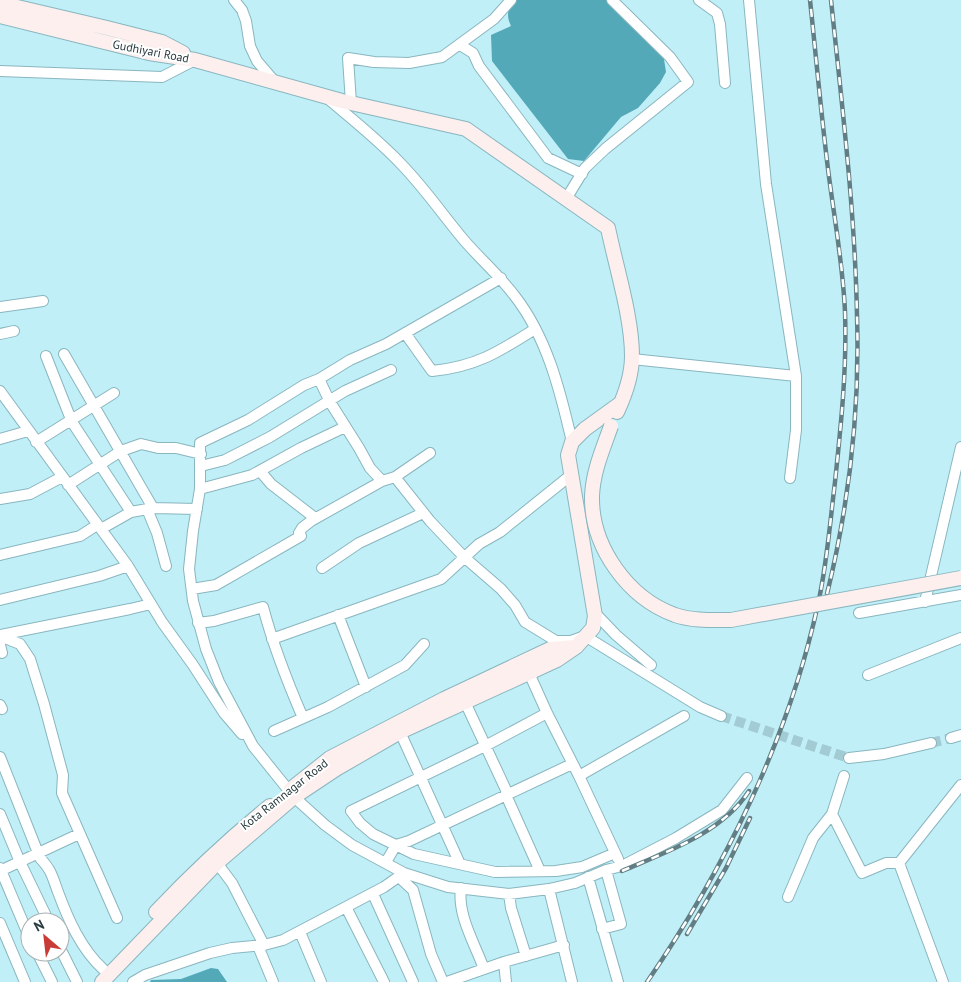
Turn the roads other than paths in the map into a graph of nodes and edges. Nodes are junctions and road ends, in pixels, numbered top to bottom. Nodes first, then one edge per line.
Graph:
1 (234, 0) edge
2 (511, 0) edge
3 (612, 0) edge
4 (699, 0) edge
5 (749, 0) edge
6 (0, 3) edge
7 (0, 16) edge
8 (460, 45) junction
9 (195, 60) junction
10 (0, 71) edge
11 (275, 82) junction
12 (725, 83) dead end
13 (324, 96) junction
14 (351, 103) junction
15 (582, 174) junction
16 (566, 199) junction
17 (500, 278) junction
18 (43, 301) dead end
19 (0, 308) edge
20 (535, 328) junction
21 (14, 331) dead end
22 (405, 333) junction
23 (0, 334) edge
24 (64, 354) dead end
25 (46, 356) dead end
26 (632, 359) junction
27 (392, 370) dead end
28 (796, 376) junction
29 (319, 379) junction
30 (0, 391) edge
31 (114, 393) dead end
32 (330, 402) junction
33 (621, 404) junction
34 (93, 406) junction
35 (71, 419) junction
36 (345, 427) junction
37 (28, 431) junction
38 (0, 439) edge
39 (36, 442) junction
40 (572, 442) junction
41 (961, 448) edge
42 (121, 451) junction
43 (430, 453) dead end
44 (200, 454) junction
45 (100, 464) junction
46 (201, 466) junction
47 (260, 471) junction
48 (571, 475) junction
49 (395, 477) junction
50 (790, 478) dead end
51 (65, 481) junction
52 (382, 481) junction
53 (200, 488) junction
54 (0, 499) edge
55 (150, 508) junction
56 (196, 509) junction
57 (131, 512) junction
58 (423, 513) junction
59 (315, 518) junction
60 (99, 527) junction
61 (0, 555) edge
62 (464, 558) junction
63 (128, 566) junction
64 (166, 566) dead end
65 (322, 568) dead end
66 (961, 578) edge
67 (192, 589) junction
68 (961, 595) edge
69 (0, 600) edge
70 (925, 602) junction
71 (151, 604) junction
72 (594, 612) junction
73 (859, 614) dead end
74 (338, 615) junction
75 (198, 623) junction
76 (616, 635) junction
77 (0, 636) edge
78 (585, 636) junction
79 (961, 638) edge
80 (272, 639) junction
81 (424, 644) dead end
82 (598, 644) junction
83 (576, 647) junction
84 (652, 665) dead end
85 (529, 673) junction
86 (868, 675) dead end
87 (366, 687) junction
88 (465, 702) junction
89 (547, 713) junction
90 (684, 716) dead end
91 (721, 716) tunnel mouth
92 (303, 718) junction
93 (274, 731) dead end
94 (400, 732) junction
95 (931, 743) tunnel mouth
96 (487, 745) junction
97 (253, 746) junction
98 (0, 757) edge
99 (850, 758) tunnel mouth
100 (572, 764) junction
101 (579, 776) junction
102 (844, 776) dead end
103 (420, 777) junction
104 (747, 778) dead end
105 (961, 785) edge
106 (292, 794) junction
107 (506, 796) junction
108 (0, 814) edge
109 (832, 814) junction
110 (444, 825) junction
111 (79, 834) junction
112 (396, 845) junction
113 (615, 853) junction
114 (38, 854) junction
115 (20, 862) junction
116 (217, 862) junction
117 (386, 862) junction
118 (460, 864) junction
119 (899, 864) junction
120 (622, 866) junction
121 (0, 870) edge
122 (606, 870) junction
123 (540, 871) junction
124 (401, 875) junction
125 (588, 877) junction
126 (420, 878) junction
127 (461, 888) junction
128 (412, 890) junction
129 (549, 890) junction
130 (373, 894) junction
131 (509, 894) junction
132 (788, 897) dead end
133 (346, 907) junction
134 (45, 912) edge
135 (20, 916) edge
136 (118, 918) dead end
137 (0, 923) edge
138 (602, 929) junction
139 (300, 932) junction
140 (261, 945) junction
141 (564, 945) junction
142 (526, 956) junction
143 (42, 962) edge
144 (67, 962) edge
145 (504, 962) junction
146 (484, 969) junction
147 (102, 976) edge
148 (24, 982) edge
149 (52, 982) edge
150 (77, 982) edge
151 (91, 982) edge
152 (133, 982) edge
153 (273, 982) edge
154 (321, 982) edge
155 (384, 982) edge
156 (413, 982) edge
157 (445, 982) edge
158 (506, 982) edge
159 (572, 982) edge
160 (618, 982) edge
161 (943, 982) edge

1 - 11 street
2 - 8 street
3 - 15 street
4 - 12 street
5 - 28 street
6 - 9 street, Gudhiyari Road
7 - 9 street, Gudhiyari Road
8 - 14 street
8 - 15 street
9 - 10 street
9 - 11 street
11 - 13 street
13 - 14 street
13 - 17 street
14 - 16 street
15 - 16 street
16 - 26 street
17 - 20 street
17 - 22 street
18 - 19 street
20 - 22 street
20 - 40 street
21 - 23 street
22 - 29 street
24 - 34 street
25 - 35 street
26 - 28 street
26 - 33 street
27 - 32 street
28 - 50 street
29 - 32 street
29 - 44 street
30 - 37 street
31 - 34 street
32 - 36 street
32 - 46 street
33 - 40 street
33 - 66 street, bridge
34 - 35 street
34 - 42 street
35 - 39 street
35 - 45 street
36 - 47 street
36 - 52 street
37 - 38 street
37 - 39 street
39 - 51 street
40 - 48 street
41 - 70 street
42 - 44 street
42 - 45 street
42 - 55 street
43 - 49 street
44 - 46 street
45 - 51 street
45 - 57 street
46 - 53 street
47 - 53 street
47 - 59 street
48 - 62 street
48 - 72 street
49 - 52 street
49 - 58 street
51 - 54 street
51 - 60 street
52 - 59 street
53 - 56 street
55 - 56 street
55 - 57 street
55 - 64 street
56 - 67 street
57 - 60 street
58 - 62 street
58 - 65 street
59 - 67 street
60 - 61 street
60 - 63 street
62 - 74 street
62 - 78 street
63 - 69 street
63 - 71 street
67 - 75 street
68 - 70 street
70 - 73 street
71 - 77 street
71 - 97 street
72 - 76 street
72 - 78 street
74 - 80 street
74 - 87 street
75 - 80 street
75 - 97 street
76 - 82 street
76 - 84 street
77 - 111 street
78 - 82 street
78 - 83 street
79 - 86 street
80 - 92 street
81 - 87 street
82 - 91 street
83 - 85 street
83 - 106 street, Kota Ramnagar Road
85 - 88 street
85 - 89 street
87 - 92 street
88 - 94 street
88 - 96 street
89 - 96 street
89 - 100 street
90 - 101 street
92 - 93 street
94 - 103 street
94 - 106 street
95 - 99 street
96 - 103 street
96 - 107 street
97 - 106 street
98 - 114 street
100 - 101 street
100 - 107 street
101 - 113 street
102 - 109 street
103 - 110 street
103 - 112 street
104 - 120 street
105 - 119 street
106 - 116 street
106 - 117 street
106 - 147 street, Kota Ramnagar Road
107 - 110 street
107 - 123 street
108 - 115 street
109 - 119 street
109 - 132 street
110 - 112 street
110 - 118 street
111 - 114 street
111 - 136 street
112 - 117 street
112 - 118 street
113 - 120 street
113 - 123 street
114 - 115 street
114 - 147 street
115 - 121 street
115 - 134 street
116 - 140 street
116 - 147 street
117 - 124 street
118 - 123 street
119 - 161 street
120 - 122 street
121 - 135 street
122 - 125 street
122 - 138 street
124 - 126 street
124 - 128 street
124 - 130 street
125 - 129 street
125 - 138 street
126 - 127 street
126 - 128 street
127 - 131 street
127 - 146 street
128 - 157 street
129 - 131 street
129 - 141 street
130 - 133 street
130 - 156 street
131 - 142 street
133 - 139 street
133 - 155 street
137 - 148 street
138 - 160 street
139 - 140 street
139 - 154 street
140 - 152 street
140 - 153 street
141 - 142 street
141 - 159 street
142 - 145 street
143 - 149 street
144 - 150 street
145 - 146 street
145 - 158 street
146 - 157 street
147 - 151 street, Kota Ramnagar Road

